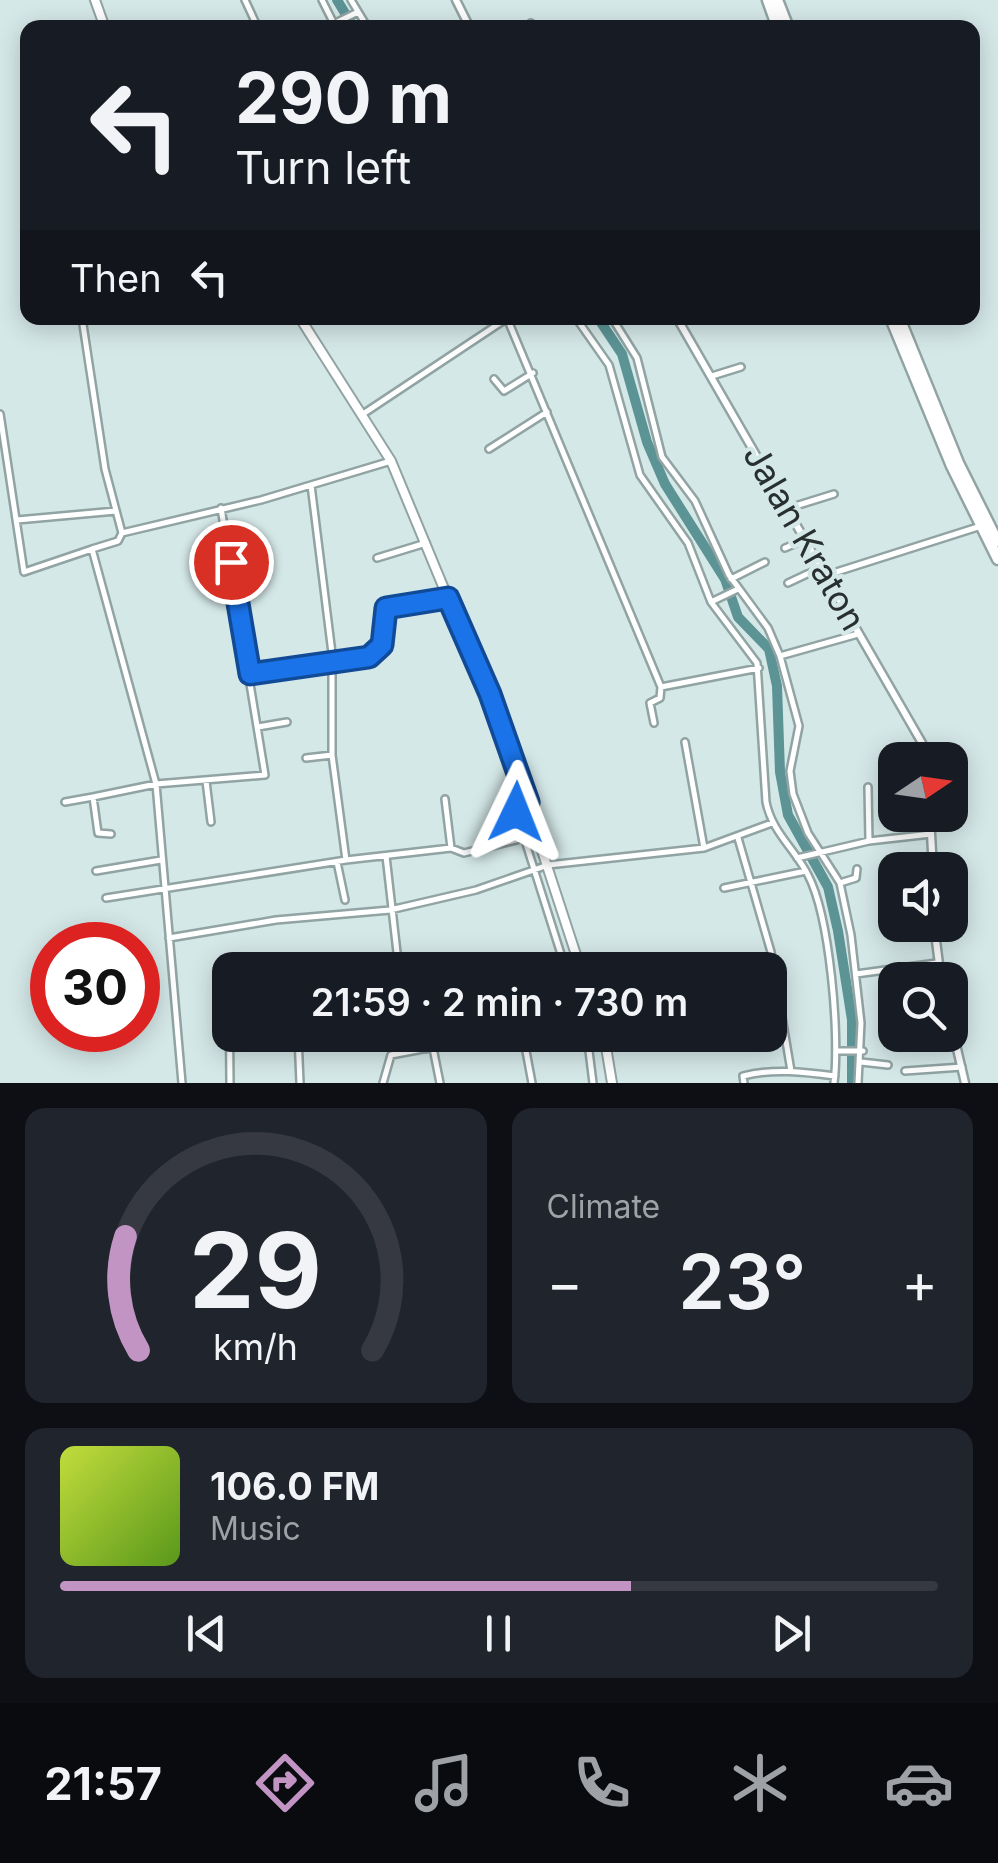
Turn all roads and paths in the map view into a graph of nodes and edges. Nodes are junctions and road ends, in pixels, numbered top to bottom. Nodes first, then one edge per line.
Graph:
1 (351, 0) edge
2 (357, 13) junction
3 (344, 20) edge
4 (362, 20) edge
5 (83, 325) edge
6 (305, 325) edge
7 (496, 325) edge
8 (510, 325) edge
9 (582, 325) edge
10 (616, 325) edge
11 (681, 325) edge
12 (894, 325) edge
13 (902, 325) edge
14 (741, 366) dead end
15 (533, 373) junction
16 (712, 376) junction
17 (494, 379) dead end
18 (547, 412) junction
19 (0, 414) edge
20 (363, 414) junction
21 (489, 449) dead end
22 (391, 460) junction
23 (311, 486) junction
24 (834, 494) dead end
25 (220, 508) junction
26 (789, 508) junction
27 (116, 511) junction
28 (16, 520) junction
29 (981, 526) junction
30 (122, 533) junction
31 (806, 539) junction
32 (426, 543) junction
33 (998, 544) edge
34 (785, 548) dead end
35 (92, 549) junction
36 (377, 558) dead end
37 (998, 558) edge
38 (765, 562) dead end
39 (823, 566) junction
40 (828, 575) junction
41 (731, 579) junction
42 (788, 582) dead end
43 (736, 590) junction
44 (448, 598) junction
45 (714, 600) junction
46 (861, 633) junction
47 (780, 656) junction
48 (333, 663) junction
49 (759, 668) junction
50 (250, 674) junction
51 (661, 687) junction
52 (287, 722) dead end
53 (654, 723) dead end
54 (258, 727) junction
55 (685, 742) dead end
56 (921, 742) edge
57 (332, 756) junction
58 (306, 758) dead end
59 (206, 781) junction
60 (156, 784) junction
61 (868, 788) dead end
62 (92, 797) junction
63 (444, 799) dead end
64 (65, 802) dead end
65 (528, 802) junction
66 (211, 822) dead end
67 (772, 823) junction
68 (111, 834) dead end
69 (539, 834) junction
70 (931, 834) joint
71 (524, 838) junction
72 (738, 838) junction
73 (869, 841) junction
74 (451, 848) junction
75 (704, 848) junction
76 (819, 851) junction
77 (932, 852) edge
78 (386, 856) junction
79 (798, 858) junction
80 (161, 860) junction
81 (346, 860) junction
82 (337, 862) junction
83 (532, 869) junction
84 (549, 869) junction
85 (857, 870) dead end
86 (96, 871) dead end
87 (806, 871) junction
88 (536, 878) junction
89 (751, 882) junction
90 (840, 883) junction
91 (724, 888) dead end
92 (164, 889) junction
93 (106, 898) dead end
94 (345, 900) dead end
95 (390, 910) junction
96 (168, 938) junction
97 (396, 952) edge
98 (560, 952) edge
99 (575, 952) edge
100 (878, 971) edge
101 (856, 974) junction
102 (840, 1051) junction
103 (860, 1051) junction
104 (230, 1052) edge
105 (299, 1052) edge
106 (410, 1052) edge
107 (431, 1052) edge
108 (526, 1052) edge
109 (589, 1052) edge
110 (607, 1052) edge
111 (958, 1052) edge
112 (861, 1062) junction
113 (888, 1065) dead end
114 (962, 1068) junction
115 (792, 1071) junction
116 (905, 1071) dead end
117 (835, 1080) edge
118 (182, 1083) edge
119 (230, 1083) edge
120 (300, 1083) edge
121 (383, 1083) edge
122 (440, 1083) edge
123 (532, 1083) edge
124 (593, 1083) edge
125 (612, 1083) edge
126 (744, 1083) edge
127 (858, 1083) edge
128 (965, 1083) edge

1 - 2 street
2 - 3 street
2 - 4 street
5 - 27 street
6 - 20 main road
7 - 20 street
8 - 15 street
9 - 45 street
10 - 41 street
11 - 16 street, Jalan Kraton
12 - 29 highway
13 - 33 highway
14 - 16 street
15 - 17 street
15 - 18 street
16 - 26 street, Jalan Kraton
18 - 21 street
18 - 51 street
19 - 28 street
20 - 22 main road
22 - 23 street
22 - 32 main road
23 - 25 street
23 - 48 street
24 - 26 street
25 - 30 street
25 - 50 street
26 - 31 street, Jalan Kraton
27 - 28 street
27 - 30 street
28 - 35 street
29 - 37 highway
29 - 40 street
30 - 35 street
31 - 34 street
31 - 39 street, Jalan Kraton
32 - 36 street
32 - 44 main road
35 - 60 street
38 - 41 street
39 - 40 street, Jalan Kraton
39 - 42 street
40 - 46 street, Jalan Kraton
41 - 43 street
43 - 45 street
43 - 47 street
44 - 48 street
44 - 65 main road
45 - 49 street
46 - 47 street
46 - 56 street, Jalan Kraton
47 - 76 street
48 - 50 street
48 - 57 street
49 - 51 street
49 - 67 street
50 - 54 street
51 - 53 street
52 - 54 street
54 - 59 street
55 - 75 street
57 - 58 street
57 - 81 street
59 - 60 street
59 - 66 street
60 - 62 street
60 - 80 street
61 - 73 street
62 - 64 street
62 - 68 street
63 - 74 street
65 - 69 main road
65 - 71 street
67 - 72 street
67 - 79 street
69 - 71 street
69 - 84 main road
70 - 73 street
70 - 77 street
71 - 74 street
71 - 83 street
72 - 75 street
72 - 89 street
73 - 76 street
74 - 78 street
75 - 84 street
76 - 79 street
76 - 90 street
78 - 81 street
78 - 95 street
79 - 87 street
80 - 86 street
80 - 92 street
81 - 82 street
82 - 92 street
82 - 94 street
83 - 84 street
83 - 88 street
83 - 95 street
84 - 88 street
84 - 99 main road
85 - 90 street
87 - 89 street
87 - 102 street
88 - 98 street
89 - 91 street
89 - 115 street
90 - 101 street
92 - 93 street
92 - 96 street
95 - 96 street
95 - 97 street
96 - 118 street
100 - 101 street
101 - 103 street
102 - 103 street
102 - 117 street
103 - 112 street
104 - 119 street
105 - 120 street
106 - 121 street
107 - 122 street
108 - 123 street
109 - 124 street
110 - 125 main road
111 - 114 street
112 - 113 street
112 - 127 street
114 - 116 street
114 - 128 street
115 - 117 street
115 - 126 street

